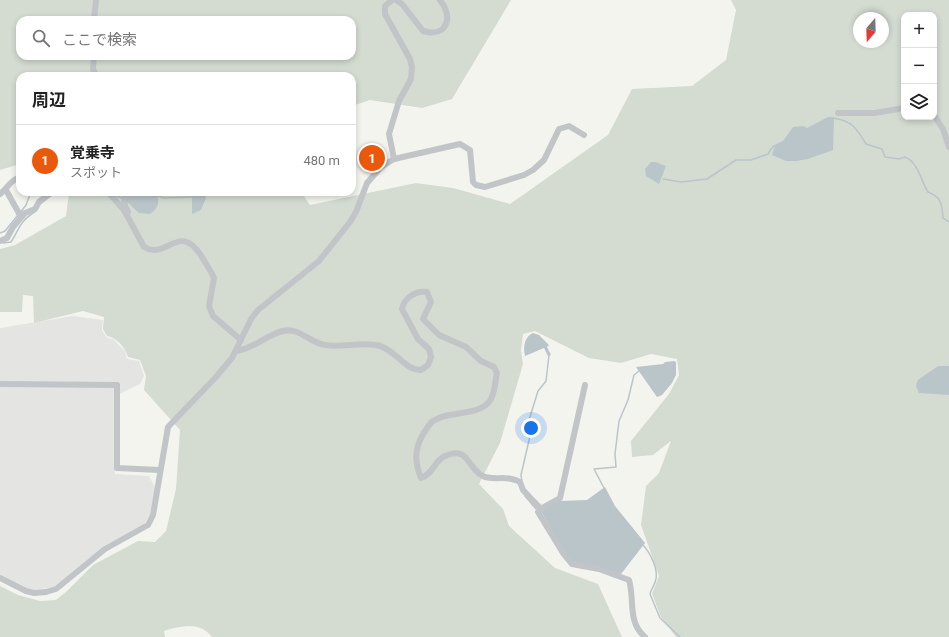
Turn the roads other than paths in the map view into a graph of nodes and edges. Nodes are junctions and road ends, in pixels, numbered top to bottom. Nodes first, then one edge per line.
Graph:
1 (96, 0) edge
2 (392, 0) edge
3 (396, 0) edge
4 (440, 0) edge
5 (94, 16) edge
6 (94, 60) edge
7 (94, 72) edge
8 (901, 109) edge
9 (838, 113) dead end
10 (937, 120) edge
11 (584, 135) dead end
12 (949, 147) edge
13 (394, 159) junction
14 (16, 178) edge
15 (6, 190) junction
16 (0, 194) edge
17 (46, 196) edge
18 (112, 196) edge
19 (125, 196) edge
20 (21, 217) junction
21 (131, 222) junction
22 (0, 241) edge
23 (241, 340) junction
24 (236, 352) junction
25 (0, 384) edge
26 (585, 385) dead end
27 (159, 470) junction
28 (540, 509) junction
29 (0, 578) edge
30 (645, 637) edge

1 - 5 street
2 - 13 street
3 - 4 street
6 - 7 street
8 - 9 street
10 - 12 street
11 - 13 street
13 - 23 street
14 - 15 street
15 - 16 street
15 - 20 street
17 - 20 street
18 - 21 street
19 - 21 street
20 - 22 street
21 - 23 street
23 - 24 street
24 - 27 street
24 - 28 street
25 - 27 street
26 - 28 street
27 - 29 street
28 - 30 street

